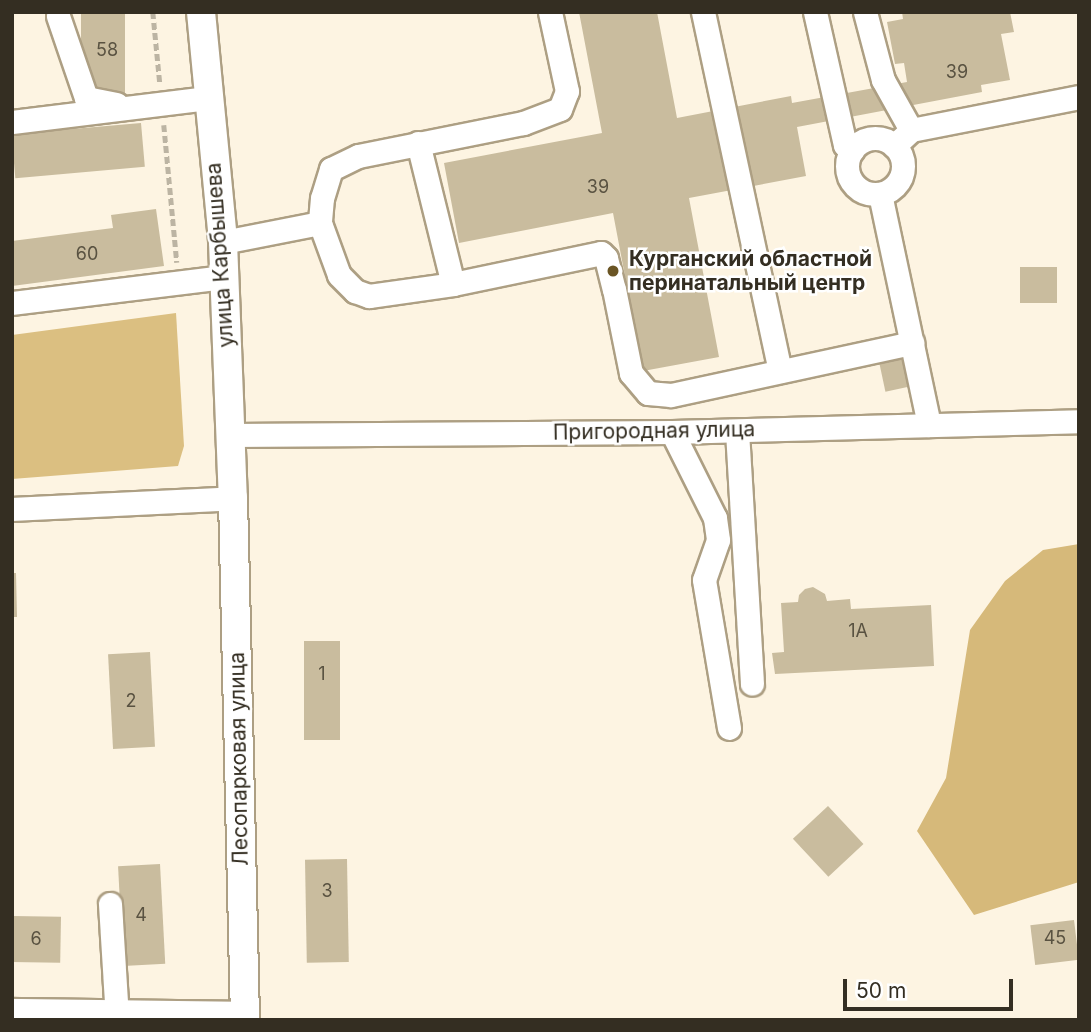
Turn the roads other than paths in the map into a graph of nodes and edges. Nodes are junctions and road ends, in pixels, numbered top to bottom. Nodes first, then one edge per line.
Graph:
1 (201, 12) edge
2 (550, 12) edge
3 (703, 12) edge
4 (815, 12) edge
5 (865, 12) edge
6 (58, 16) dead end
7 (1079, 97) edge
8 (208, 98) junction
9 (132, 107) junction
10 (12, 121) edge
11 (903, 138) junction
12 (418, 143) junction
13 (852, 150) junction
14 (880, 194) junction
15 (320, 223) junction
16 (223, 242) junction
17 (224, 277) junction
18 (453, 284) junction
19 (12, 303) edge
20 (912, 343) junction
21 (780, 372) junction
22 (1079, 421) edge
23 (929, 425) junction
24 (737, 431) junction
25 (672, 432) junction
26 (230, 435) junction
27 (233, 498) junction
28 (12, 509) edge
29 (752, 684) dead end
30 (729, 728) dead end
31 (110, 904) dead end
32 (12, 1010) edge
33 (117, 1016) edge
34 (244, 1016) edge

1 - 8 main road, улица Карбышева
2 - 12 street
3 - 21 street
4 - 13 street
5 - 11 street
6 - 9 street
7 - 11 street
8 - 9 street
8 - 16 main road, улица Карбышева
9 - 10 street
11 - 13 street
11 - 14 street
12 - 15 street
12 - 18 street
13 - 14 street
14 - 20 street
15 - 16 street
15 - 18 street
16 - 17 main road, улица Карбышева
17 - 19 street
17 - 26 main road, улица Карбышева
18 - 21 street
20 - 21 street
20 - 23 street
22 - 23 street, Пригородная улица
23 - 24 street, Пригородная улица
24 - 25 street, Пригородная улица
24 - 29 street
25 - 26 street, Пригородная улица
25 - 30 street
26 - 27 main road, улица Карбышева
27 - 28 street
27 - 34 main road, Лесопарковая улица
31 - 33 street
32 - 33 street
33 - 34 street

